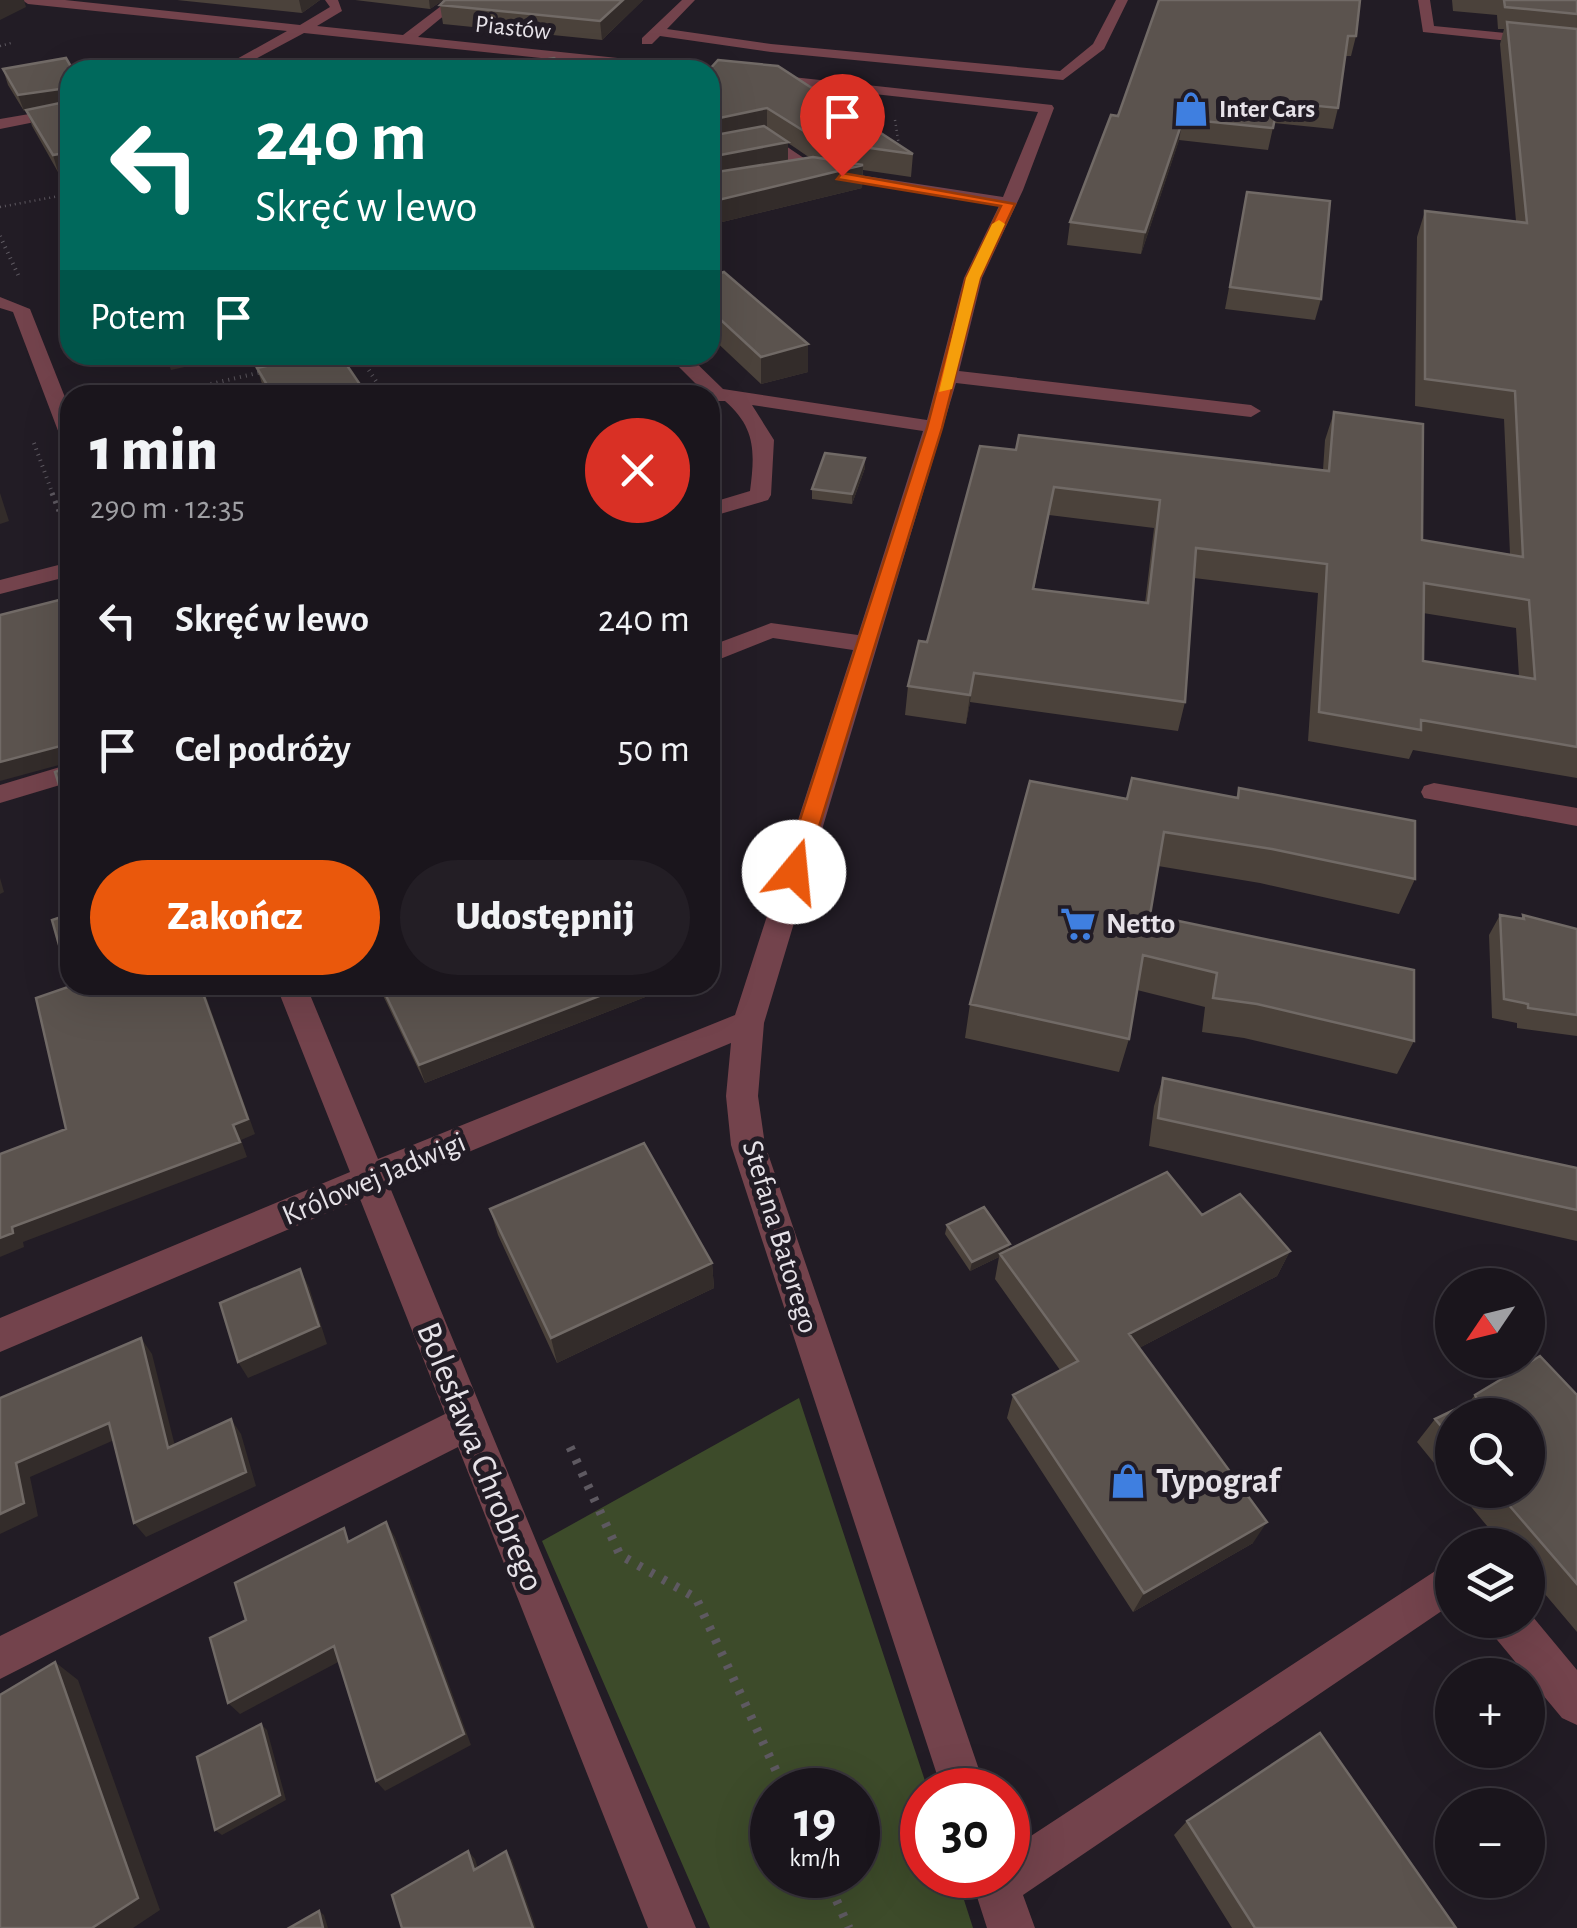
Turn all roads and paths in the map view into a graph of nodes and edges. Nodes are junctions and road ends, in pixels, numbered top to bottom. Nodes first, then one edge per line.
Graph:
1 (28, 0) edge
2 (331, 0) edge
3 (457, 0) edge
4 (690, 0) edge
5 (1122, 0) edge
6 (1424, 0) edge
7 (300, 29) junction
8 (658, 31) junction
9 (406, 40) junction
10 (11, 43) dead end
11 (1577, 44) edge
12 (0, 46) edge
13 (634, 53) dead end
14 (243, 60) edge
15 (598, 60) edge
16 (720, 73) edge
17 (60, 113) edge
18 (0, 124) edge
19 (720, 149) edge
20 (813, 172) junction
21 (780, 174) edge
22 (60, 196) edge
23 (1009, 204) junction
24 (0, 207) edge
25 (0, 236) edge
26 (0, 302) edge
27 (23, 315) junction
28 (0, 326) edge
29 (690, 365) edge
30 (278, 368) edge
31 (948, 376) junction
32 (206, 385) edge
33 (712, 385) edge
34 (720, 392) edge
35 (720, 395) edge
36 (724, 395) junction
37 (60, 410) edge
38 (1250, 412) dead end
39 (934, 428) junction
40 (720, 507) edge
41 (60, 572) edge
42 (0, 587) edge
43 (866, 644) junction
44 (720, 651) edge
45 (60, 776) edge
46 (1434, 792) dead end
47 (0, 794) edge
48 (1577, 817) edge
49 (295, 995) edge
50 (748, 1024) junction
51 (367, 1179) junction
52 (0, 1335) edge
53 (466, 1423) junction
54 (570, 1446) dead end
55 (1435, 1592) edge
56 (1523, 1638) edge
57 (0, 1658) edge
58 (1577, 1703) edge
59 (775, 1768) edge
60 (957, 1768) edge
61 (1030, 1875) edge
62 (835, 1898) edge
63 (672, 1928) edge
64 (849, 1928) edge

1 - 7 street, Piastów
2 - 7 street
3 - 9 street
4 - 8 street
5 - 8 street
6 - 11 street
7 - 9 street, Piastów
7 - 14 street
8 - 13 street
9 - 15 street, Piastów
10 - 12 path
16 - 23 street, Stefana Batorego
17 - 18 street
19 - 20 street
20 - 21 street
20 - 23 street
22 - 24 path
23 - 31 street, Stefana Batorego
25 - 27 path
26 - 27 street
27 - 28 street
27 - 37 street
29 - 33 street
30 - 32 path
31 - 38 street
31 - 39 street, Stefana Batorego
34 - 36 street
35 - 36 street
36 - 39 street
36 - 40 street
39 - 43 street, Stefana Batorego
41 - 42 street
43 - 44 street
43 - 50 street, Stefana Batorego
45 - 47 street
46 - 48 street
49 - 51 street, Bolesława Chrobrego
50 - 51 street, Królowej Jadwigi
50 - 60 street, Stefana Batorego
51 - 52 street, Królowej Jadwigi
51 - 53 street, Bolesława Chrobrego
53 - 57 street
53 - 63 street, Bolesława Chrobrego
54 - 59 path
55 - 61 street
56 - 58 street
62 - 64 path

